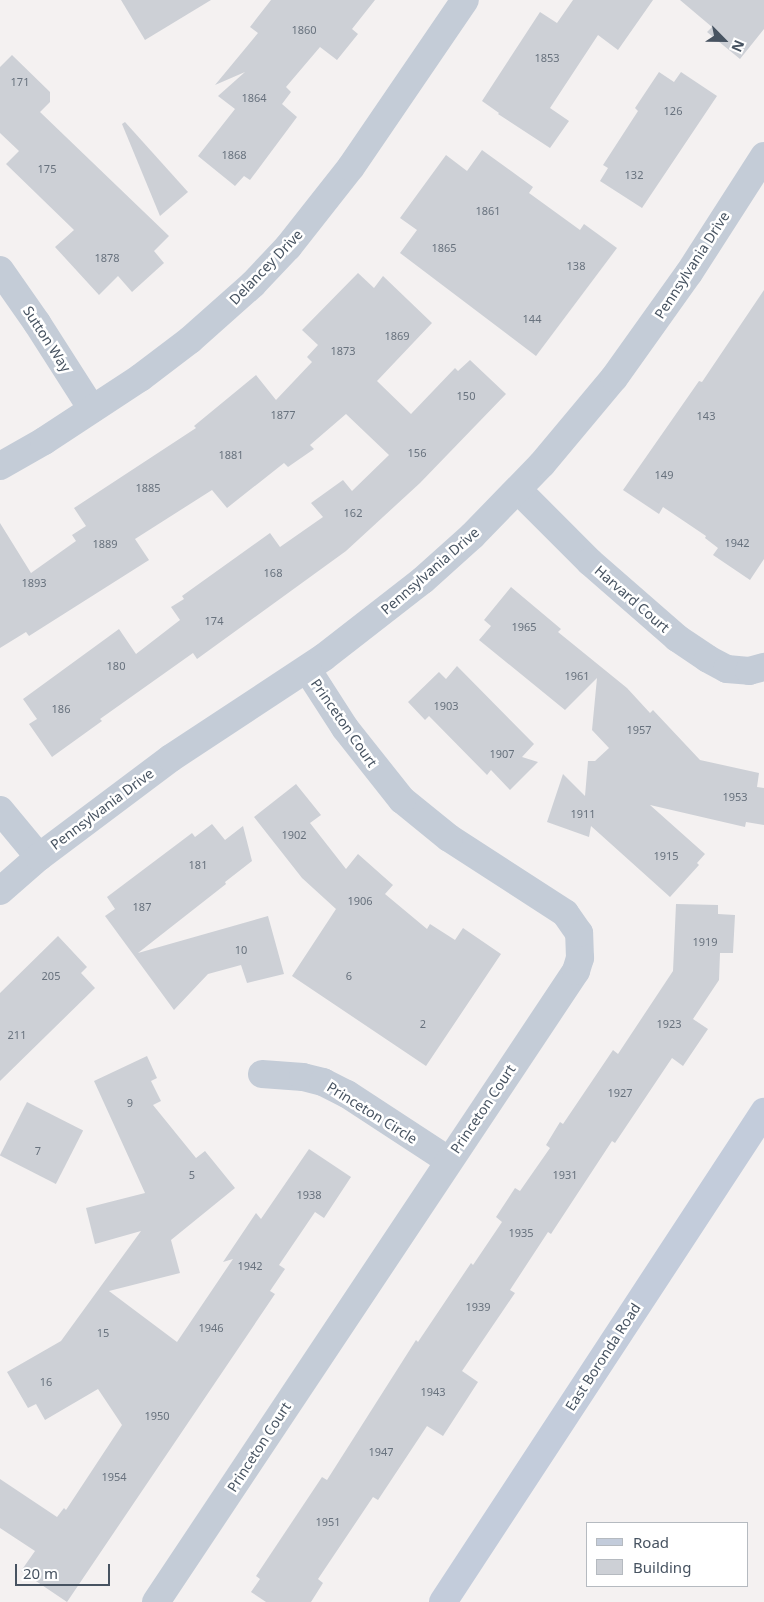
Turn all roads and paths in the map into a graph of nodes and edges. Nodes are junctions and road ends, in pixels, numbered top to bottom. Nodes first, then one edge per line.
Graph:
1 (465, 0) edge
2 (764, 156) edge
3 (0, 270) edge
4 (92, 409) junction
5 (0, 466) edge
6 (518, 490) junction
7 (764, 667) edge
8 (307, 669) junction
9 (0, 810) edge
10 (39, 857) junction
11 (0, 891) edge
12 (262, 1074) dead end
13 (764, 1112) edge
14 (448, 1160) junction
15 (156, 1602) edge
16 (443, 1602) edge

1 - 4 street, Delancey Drive
2 - 6 street, Pennsylvania Drive
3 - 4 street, Sutton Way
4 - 5 street, Delancey Drive
6 - 7 street, Harvard Court
6 - 8 street, Pennsylvania Drive
8 - 10 street, Pennsylvania Drive
8 - 14 street, Princeton Court
9 - 10 street
10 - 11 street, Pennsylvania Drive
12 - 14 street, Princeton Circle
13 - 16 main road, East Boronda Road
14 - 15 street, Princeton Court

